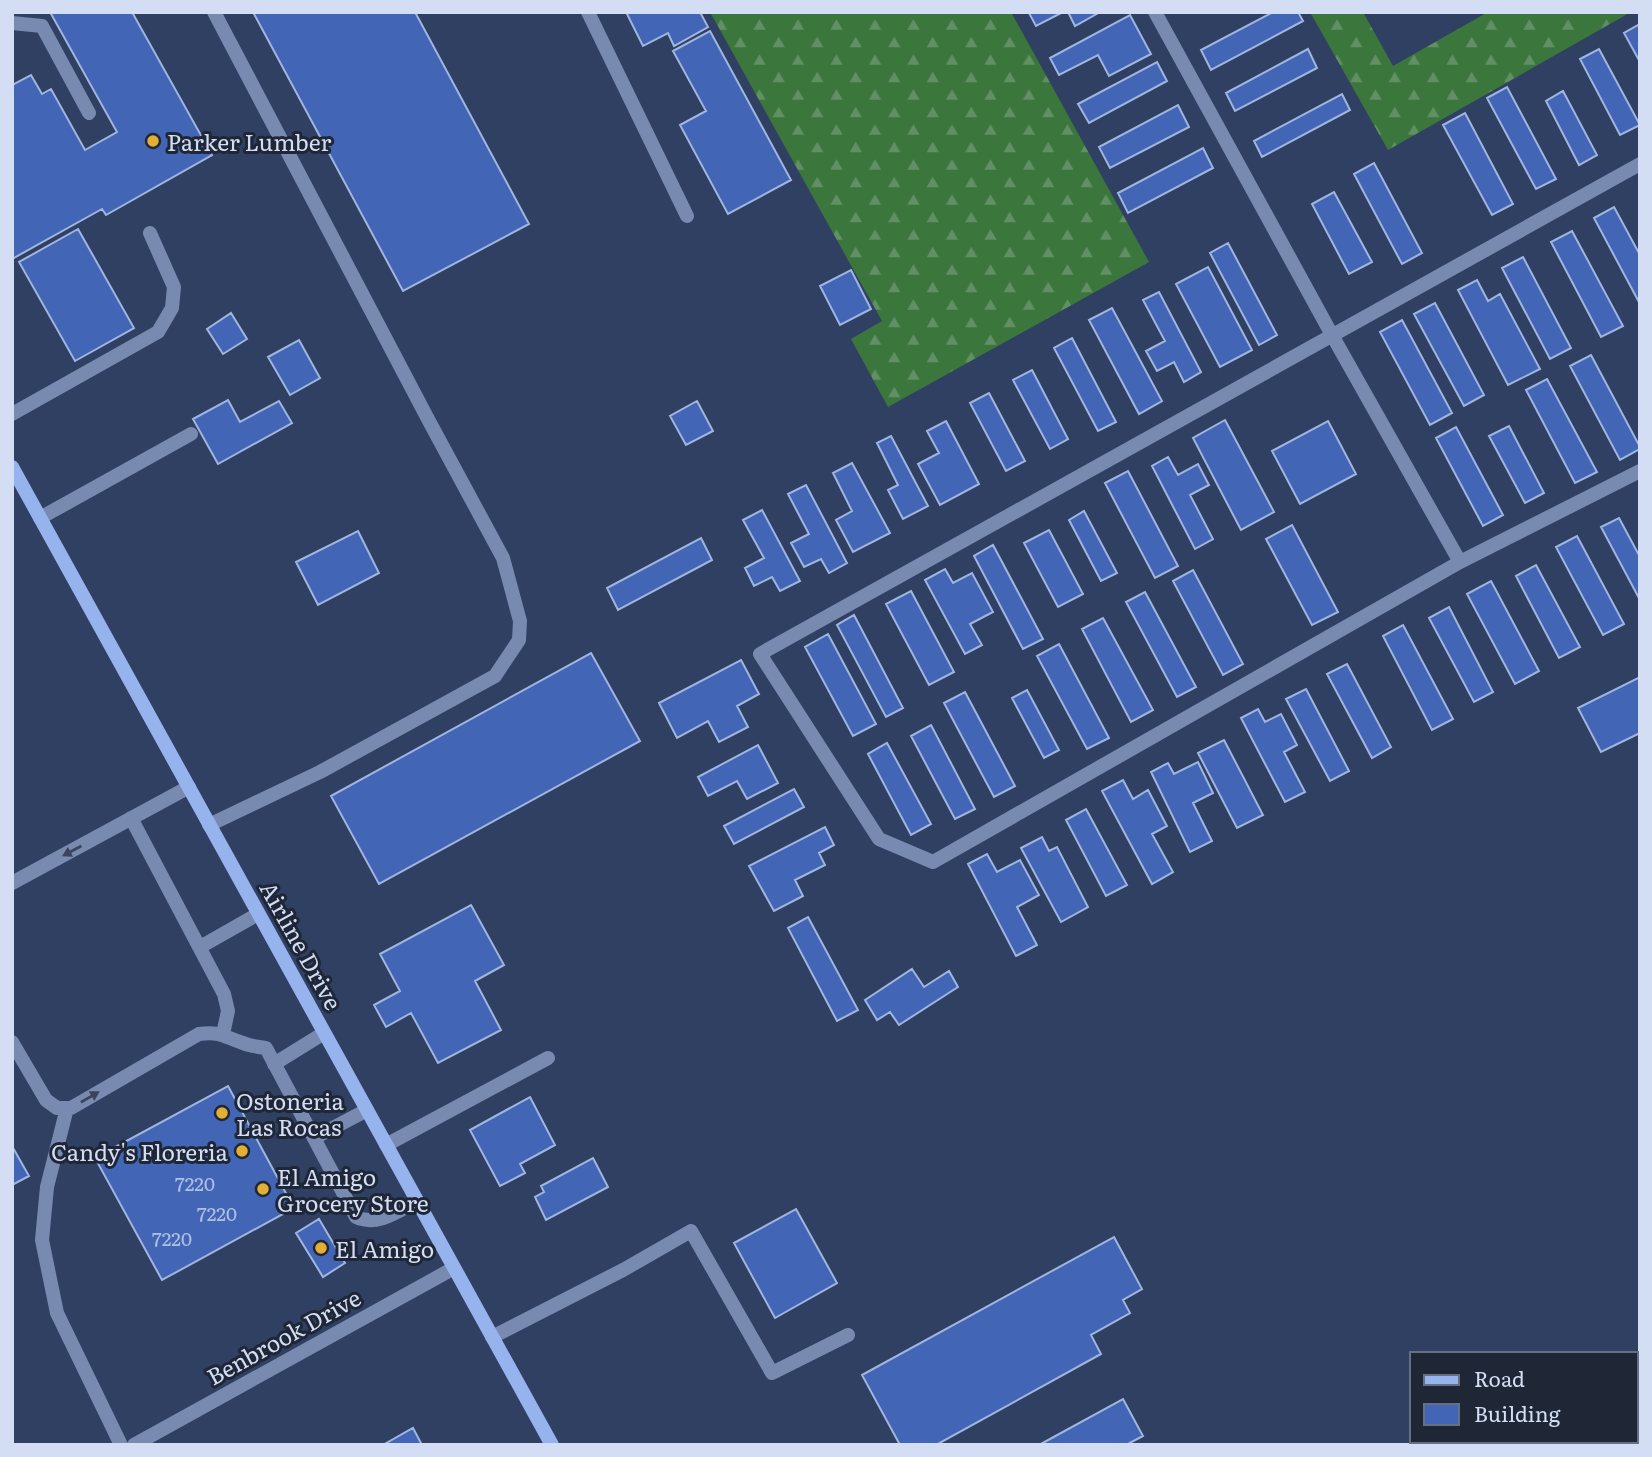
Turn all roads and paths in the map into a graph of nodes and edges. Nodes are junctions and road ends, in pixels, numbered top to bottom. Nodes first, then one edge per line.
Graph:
1 (214, 12) edge
2 (588, 12) edge
3 (1156, 12) edge
4 (12, 23) edge
5 (89, 113) dead end
6 (1640, 164) edge
7 (687, 216) dead end
8 (150, 233) dead end
9 (1332, 335) junction
10 (12, 414) edge
11 (191, 434) dead end
12 (12, 467) edge
13 (1640, 471) edge
14 (40, 518) junction
15 (1460, 562) junction
16 (189, 788) junction
17 (131, 818) junction
18 (209, 825) junction
19 (12, 883) edge
20 (258, 914) junction
21 (200, 947) junction
22 (324, 1033) junction
23 (223, 1034) junction
24 (12, 1042) edge
25 (548, 1058) dead end
26 (274, 1064) junction
27 (66, 1108) junction
28 (367, 1110) junction
29 (314, 1138) junction
30 (386, 1145) junction
31 (417, 1202) junction
32 (454, 1268) junction
33 (848, 1335) dead end
34 (492, 1337) junction
35 (121, 1445) edge
36 (134, 1445) edge
37 (552, 1445) edge

1 - 18 street
2 - 7 street
3 - 9 street
4 - 5 street
6 - 9 street
8 - 10 street
9 - 15 street
9 - 15 street
11 - 14 street
12 - 14 main road, Airline Drive
13 - 15 street
14 - 16 main road, Airline Drive
16 - 17 street
16 - 18 main road, Airline Drive
17 -> 19 street
17 - 21 street
18 - 20 main road, Airline Drive
20 - 21 street
20 - 22 main road, Airline Drive
21 - 23 street
22 - 26 street
22 - 28 main road, Airline Drive
23 - 26 street
27 -> 23 street
24 - 27 street
25 - 30 street
26 - 29 street
27 - 35 street
28 - 29 street
28 - 30 main road, Airline Drive
29 - 31 street
30 - 31 main road, Airline Drive
31 - 32 main road, Airline Drive
32 - 34 main road, Airline Drive
32 - 36 street, Benbrook Drive
33 - 34 street
34 - 37 main road, Airline Drive

